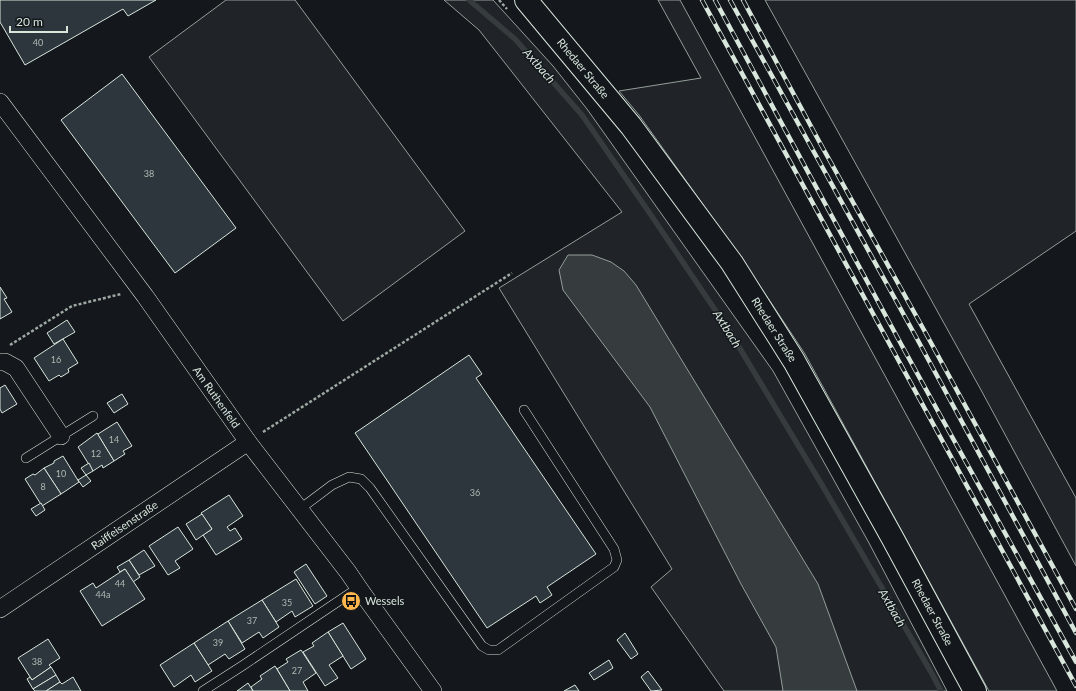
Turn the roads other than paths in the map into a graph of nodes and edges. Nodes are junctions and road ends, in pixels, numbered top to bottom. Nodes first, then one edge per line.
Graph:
1 (518, 6) edge
2 (0, 102) edge
3 (2, 362) edge
4 (524, 410) dead end
5 (93, 416) dead end
6 (61, 436) junction
7 (248, 442) junction
8 (26, 458) dead end
9 (300, 509) junction
10 (358, 588) junction
11 (0, 609) edge
12 (203, 691) edge
13 (433, 691) edge
14 (975, 691) edge

1 - 14 street, Rhedaer Straße
2 - 7 street, Am Ruthenfeld
3 - 6 street
4 - 9 lane
5 - 6 lane
6 - 8 lane
7 - 9 street, Am Ruthenfeld
7 - 11 street, Raiffeisenstraße
9 - 10 street, Am Ruthenfeld
10 - 12 lane
10 - 13 street, Am Ruthenfeld

